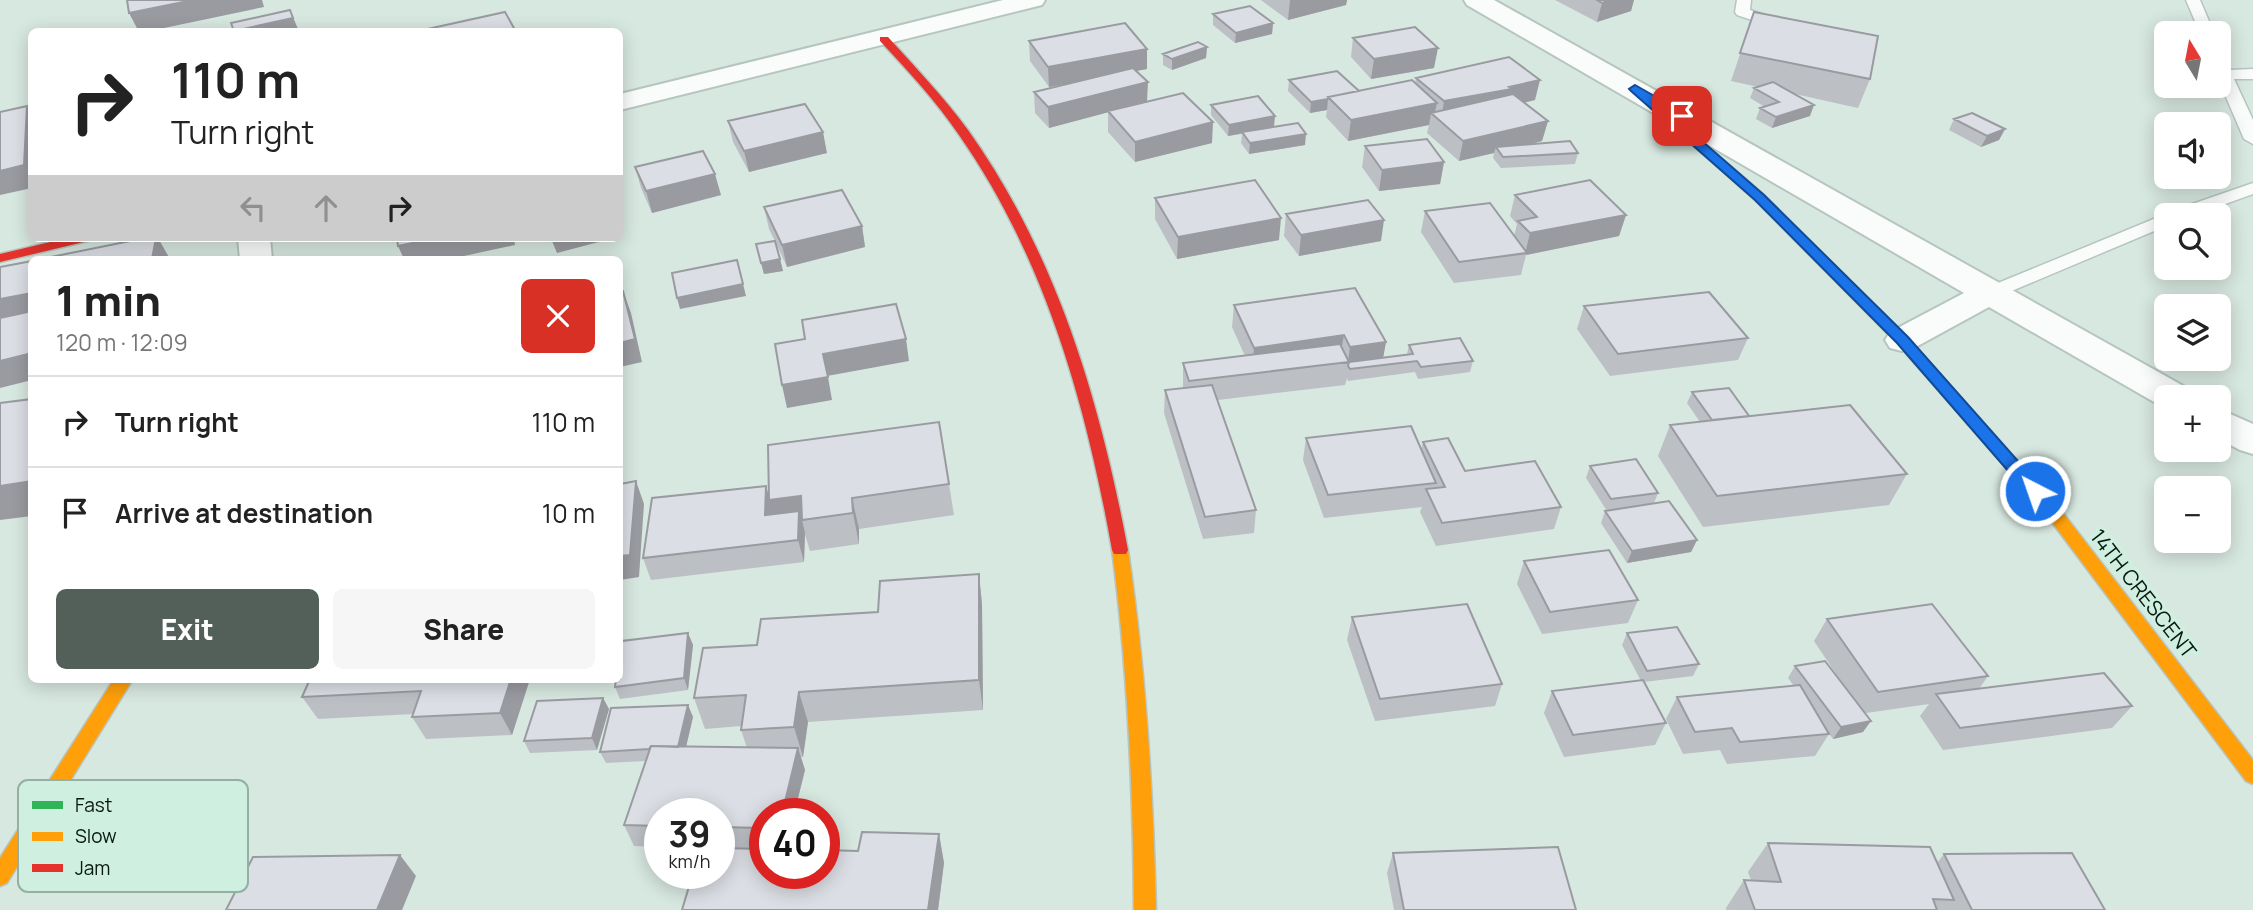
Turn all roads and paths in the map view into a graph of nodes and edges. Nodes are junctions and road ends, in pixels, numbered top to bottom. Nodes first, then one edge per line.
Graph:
1 (1033, 0) edge
2 (1476, 0) edge
3 (1744, 0) edge
4 (2193, 0) edge
5 (2202, 21) edge
6 (1791, 28) edge
7 (884, 39) junction
8 (2231, 70) edge
9 (2253, 74) edge
10 (1635, 89) junction
11 (2231, 89) edge
12 (623, 101) edge
13 (2253, 139) edge
14 (2253, 188) edge
15 (2212, 203) edge
16 (2154, 225) edge
17 (66, 242) edge
18 (0, 258) edge
19 (1989, 294) junction
20 (1902, 340) junction
21 (2154, 386) edge
22 (2231, 429) edge
23 (2253, 441) edge
24 (121, 683) edge
25 (2253, 775) edge
26 (60, 780) edge
27 (18, 847) edge
28 (0, 876) edge
29 (1145, 910) edge

1 - 7 street
2 - 10 street
3 - 6 lane
4 - 5 lane
7 - 12 street
7 - 29 street
8 - 9 lane
10 - 19 street
10 - 20 street, 14TH CRESCENT
11 - 13 lane
14 - 15 lane
16 - 19 lane
17 - 18 street
19 - 20 street
19 - 21 street
20 - 25 street, 14TH CRESCENT
22 - 23 street
24 - 26 street
27 - 28 street

